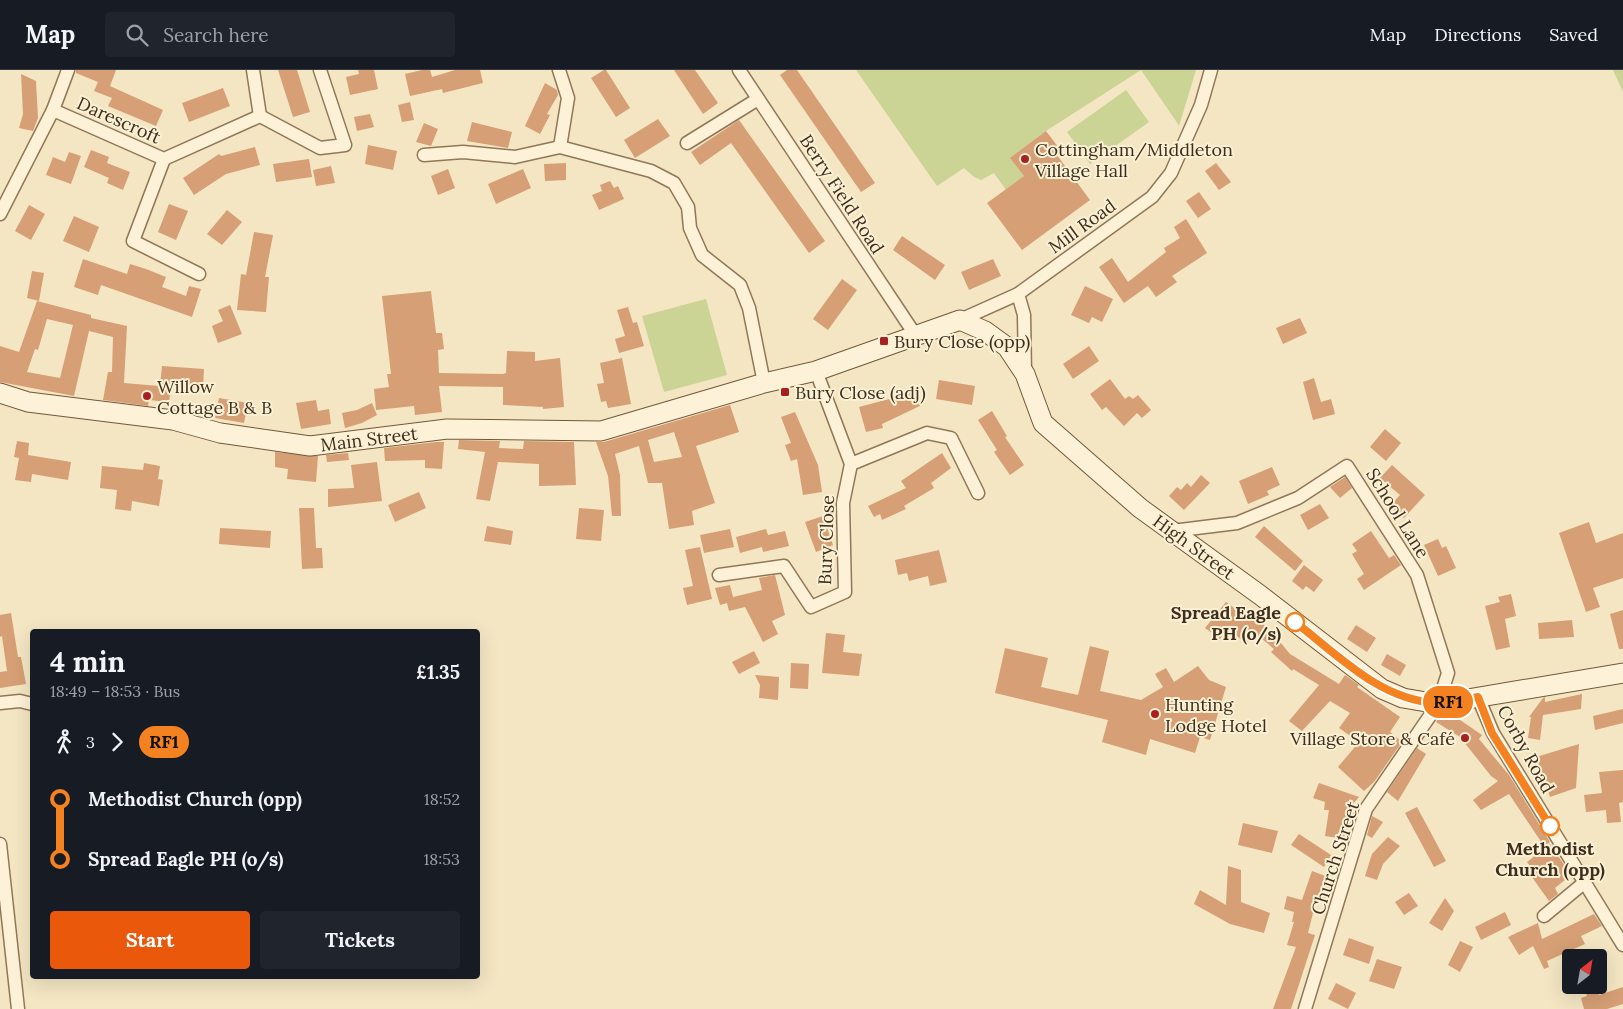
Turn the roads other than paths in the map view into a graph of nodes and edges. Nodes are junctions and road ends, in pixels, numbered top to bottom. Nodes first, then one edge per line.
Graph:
1 (68, 70) edge
2 (253, 70) edge
3 (320, 70) edge
4 (559, 70) edge
5 (739, 70) edge
6 (1212, 70) edge
7 (758, 99) junction
8 (53, 110) junction
9 (260, 116) junction
10 (687, 142) dead end
11 (560, 147) junction
12 (424, 155) dead end
13 (164, 159) junction
14 (0, 214) edge
15 (200, 274) dead end
16 (1018, 294) junction
17 (960, 320) junction
18 (916, 336) junction
19 (816, 371) junction
20 (1025, 374) junction
21 (764, 383) junction
22 (0, 394) edge
23 (851, 464) junction
24 (978, 493) dead end
25 (1172, 531) junction
26 (719, 575) dead end
27 (1623, 672) edge
28 (1478, 697) junction
29 (0, 703) edge
30 (30, 704) edge
31 (1438, 704) junction
32 (0, 844) edge
33 (1585, 882) junction
34 (1544, 916) dead end
35 (1623, 944) edge
36 (18, 1009) edge
37 (1305, 1009) edge

1 - 8 street
2 - 9 street
3 - 9 street
4 - 11 street
5 - 7 street, Berry Field Road
6 - 16 street, Mill Road
7 - 10 street
7 - 18 street, Berry Field Road
8 - 13 street, Darescroft
8 - 14 street
9 - 13 street, Darescroft
11 - 12 street
11 - 21 street
13 - 15 street
16 - 17 street, Mill Road
16 - 20 street
17 - 18 main road, Main Street
17 - 20 main road, High Street
18 - 19 main road, Main Street
19 - 21 main road, Main Street
19 - 23 street
20 - 25 main road, High Street
21 - 22 main road, Main Street
23 - 24 street
23 - 26 street, Bury Close
25 - 31 main road, High Street
25 - 31 street, School Lane
27 - 28 main road, High Street
28 - 31 main road, High Street
28 - 33 street, Corby Road
29 - 30 street
31 - 37 street, Church Street
32 - 36 street
33 - 34 street
33 - 35 street, Corby Road

